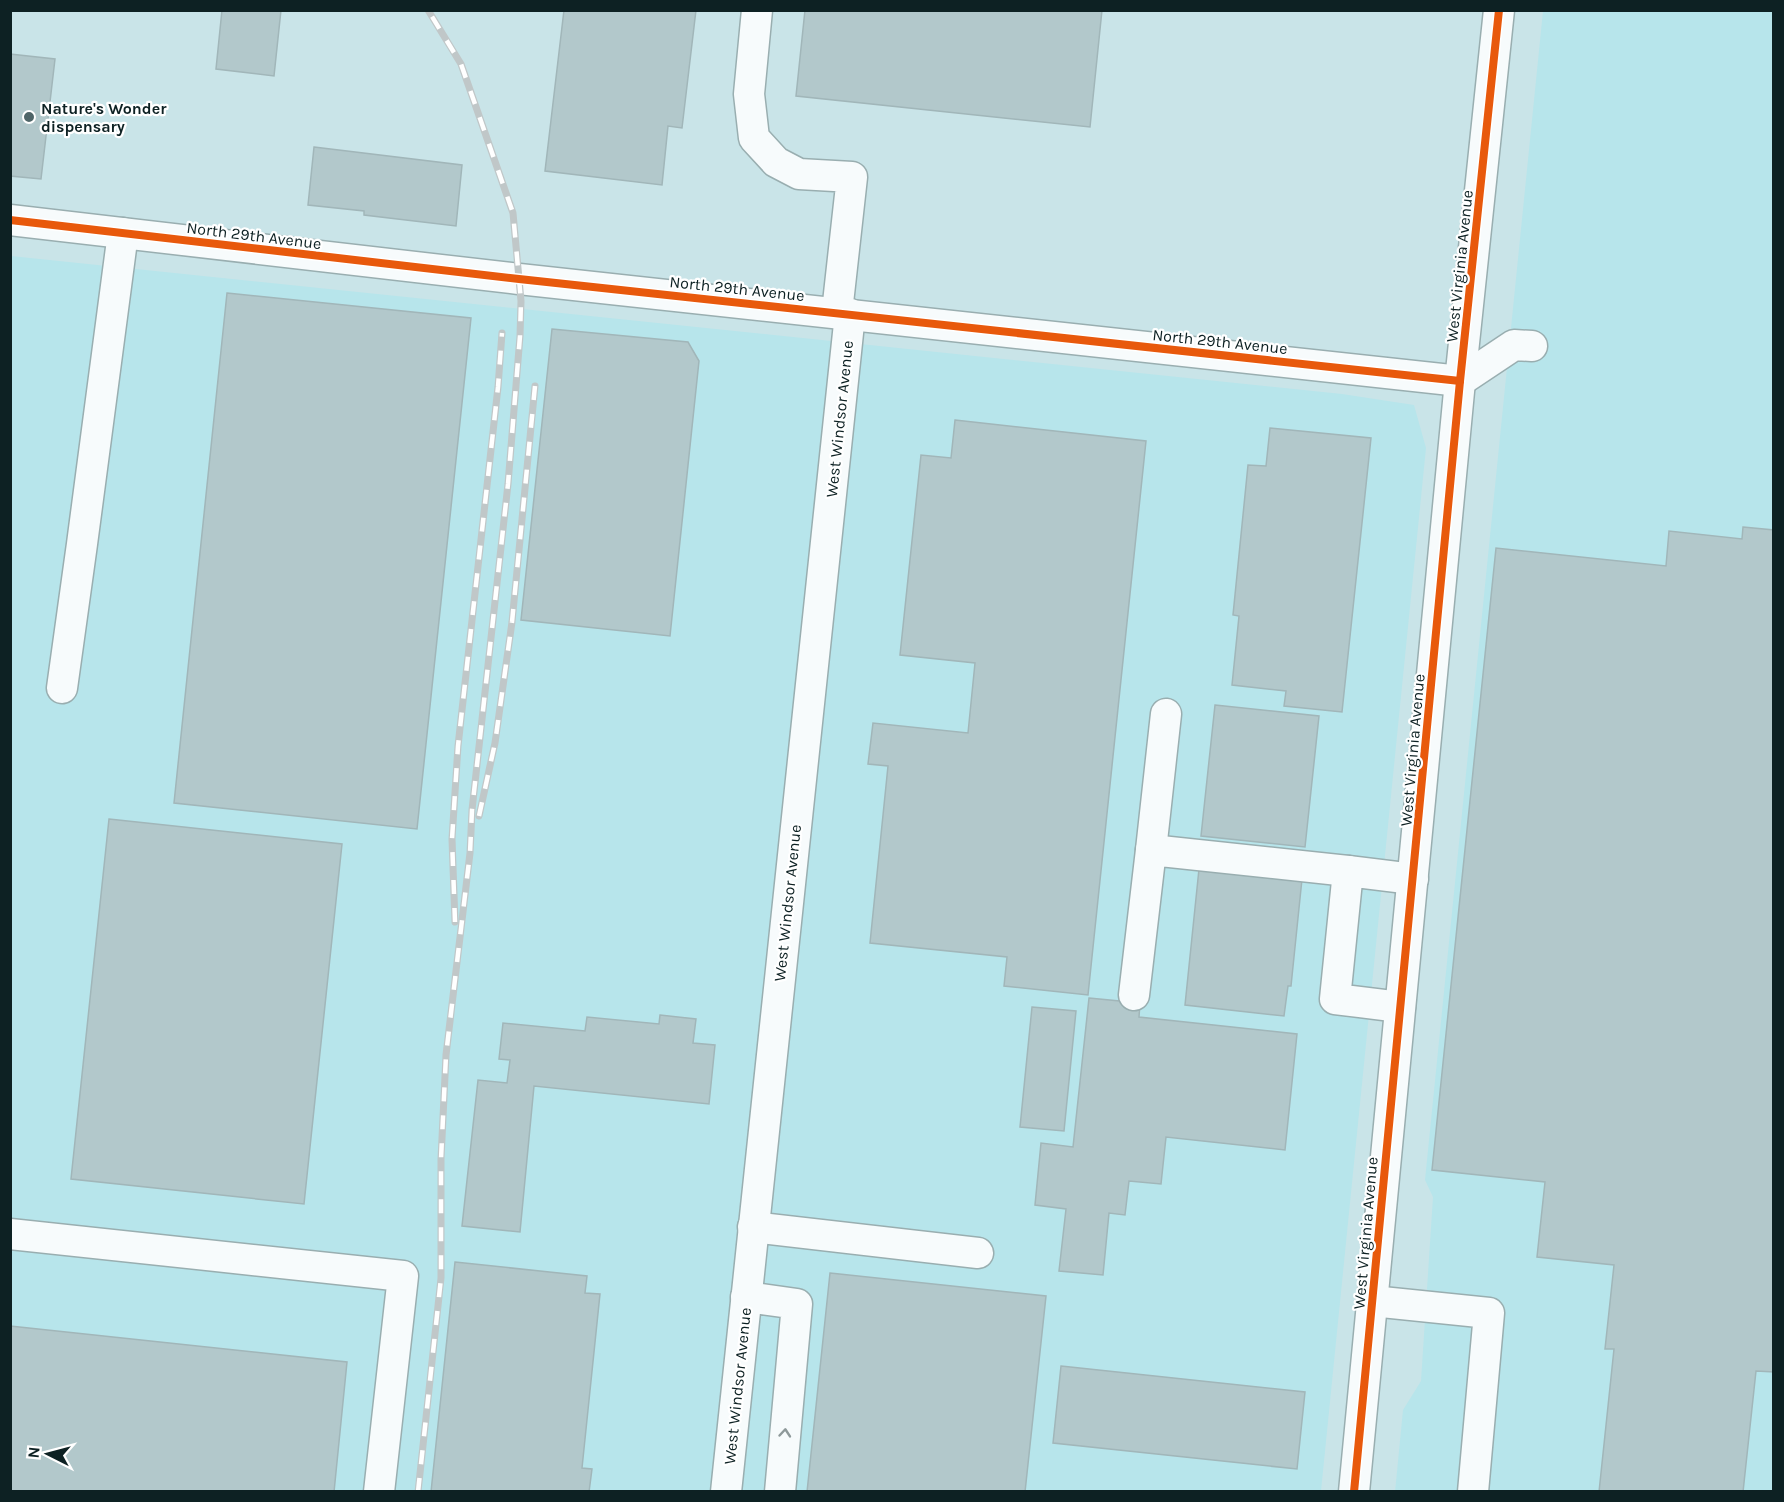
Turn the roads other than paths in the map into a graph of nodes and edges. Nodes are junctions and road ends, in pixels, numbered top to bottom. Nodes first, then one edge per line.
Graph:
1 (757, 10) edge
2 (1499, 10) edge
3 (10, 220) edge
4 (123, 233) junction
5 (843, 313) junction
6 (1532, 346) dead end
7 (1460, 381) junction
8 (62, 688) dead end
9 (1166, 714) dead end
10 (1150, 850) junction
11 (1348, 871) junction
12 (1413, 879) junction
13 (1134, 995) dead end
14 (1401, 1007) junction
15 (753, 1227) junction
16 (10, 1234) edge
17 (978, 1253) dead end
18 (746, 1297) junction
19 (1372, 1301) junction
20 (379, 1491) edge
21 (726, 1491) edge
22 (780, 1491) edge
23 (1354, 1491) edge
24 (1473, 1491) edge

1 - 5 street, West Windsor Avenue
2 - 7 street, West Virginia Avenue
3 - 4 street, North 29th Avenue
4 - 5 street, North 29th Avenue
4 - 8 street
5 - 7 street, North 29th Avenue
5 - 15 street, West Windsor Avenue
6 - 7 street
7 - 12 street, West Virginia Avenue
9 - 10 street
10 - 11 street
10 - 13 street
11 - 12 street
11 - 14 street
12 - 14 street, West Virginia Avenue
14 - 19 street, West Virginia Avenue
15 - 17 street
15 - 18 street, West Windsor Avenue
16 - 20 street
18 - 21 street, West Windsor Avenue
22 -> 18 street
19 - 23 street, West Virginia Avenue
19 - 24 street

